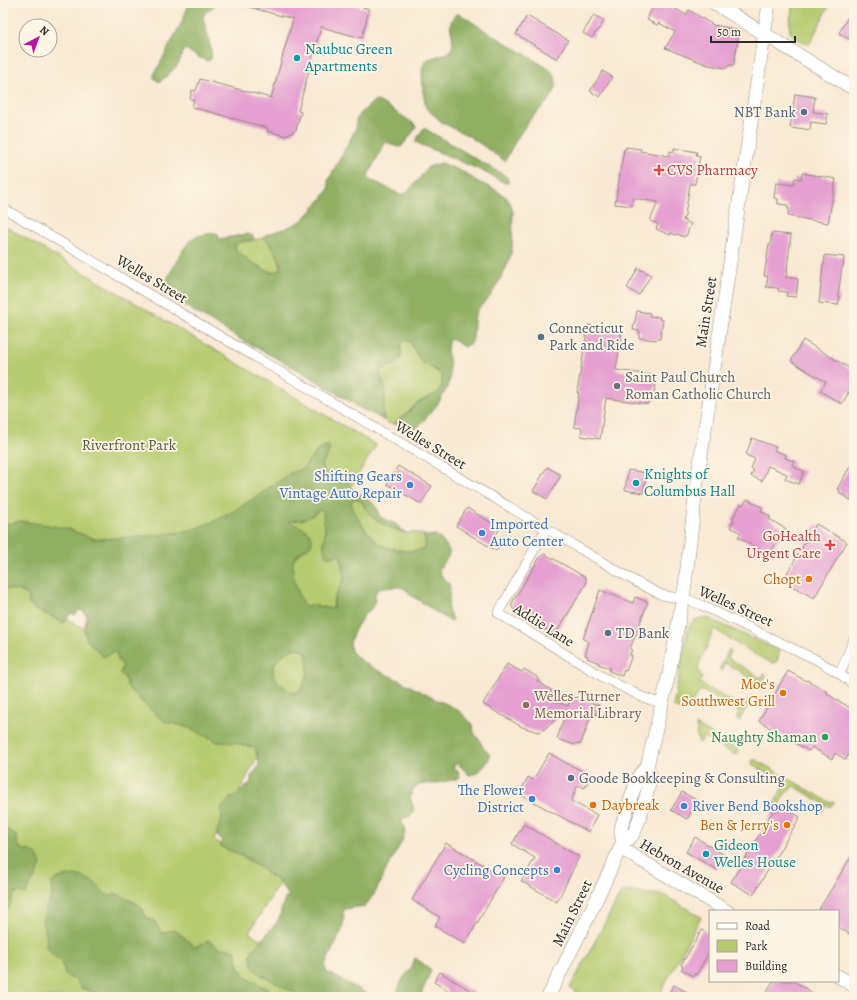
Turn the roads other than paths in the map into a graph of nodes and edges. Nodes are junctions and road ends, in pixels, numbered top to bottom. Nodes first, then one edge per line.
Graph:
1 (714, 3) edge
2 (769, 3) edge
3 (764, 34) junction
4 (854, 89) edge
5 (3, 208) edge
6 (546, 529) junction
7 (682, 599) junction
8 (854, 638) edge
9 (840, 674) junction
10 (854, 685) edge
11 (663, 704) junction
12 (621, 845) junction
13 (725, 910) edge
14 (839, 977) edge
15 (854, 986) edge
16 (548, 997) edge

1 - 3 main road
2 - 3 main road, Main Street
3 - 4 main road
3 - 7 main road, Main Street
5 - 6 street, Welles Street
6 - 7 street, Welles Street
6 - 11 street, Addie Lane
7 - 9 street, Welles Street
7 - 11 main road, Main Street
8 - 9 street
9 - 10 street, Welles Street
11 - 12 main road, Main Street
12 - 13 main road, Hebron Avenue
12 - 16 main road, Main Street
14 - 15 main road

